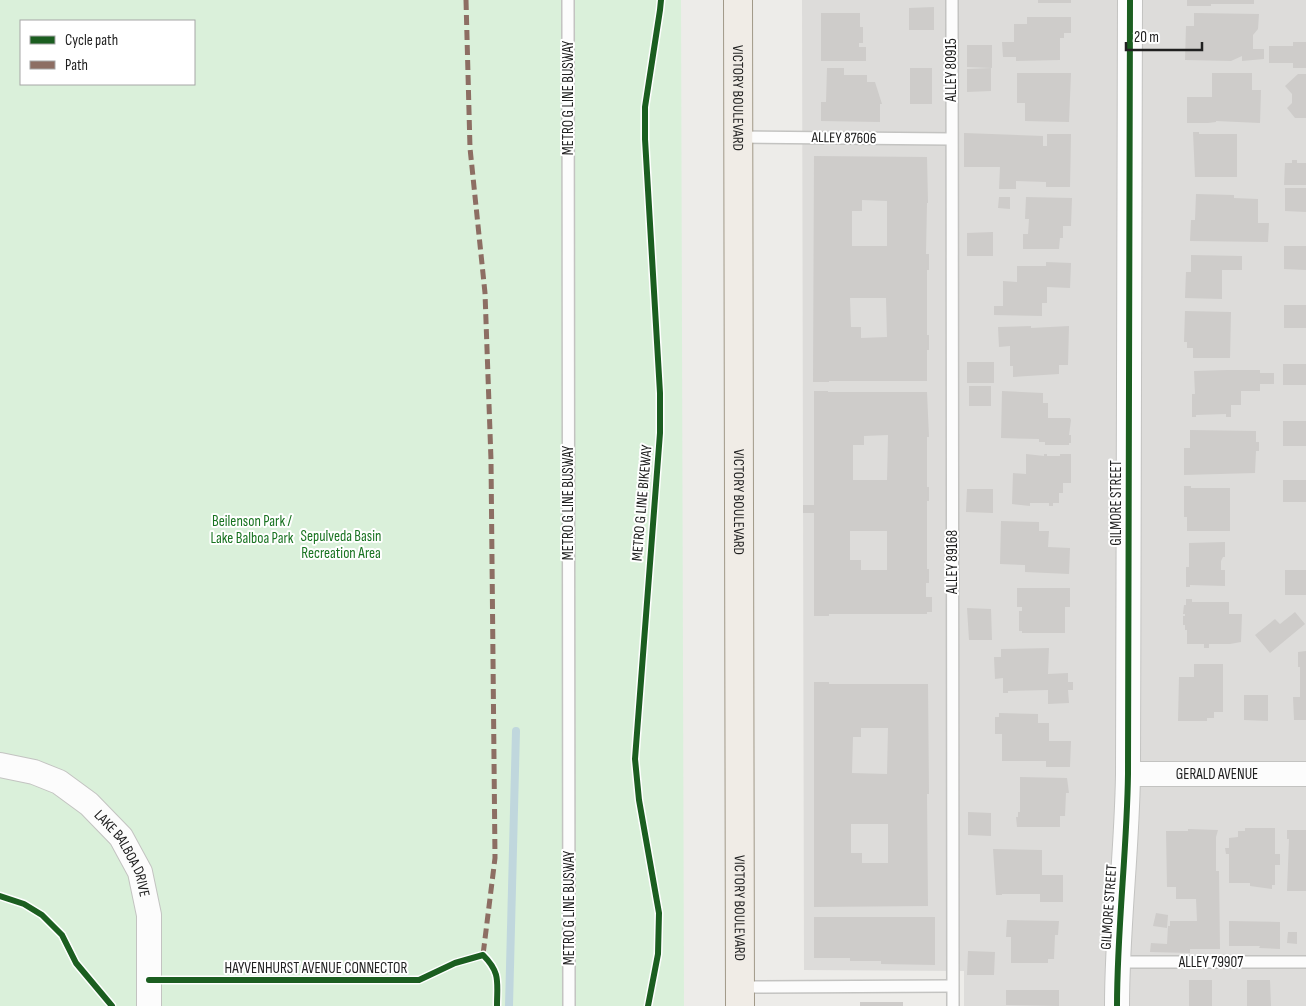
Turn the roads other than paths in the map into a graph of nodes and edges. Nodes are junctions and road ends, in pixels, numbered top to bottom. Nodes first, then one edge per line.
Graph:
1 (568, 0) edge
2 (738, 0) edge
3 (952, 0) edge
4 (1130, 0) edge
5 (738, 137) junction
6 (951, 139) junction
7 (0, 765) edge
8 (1128, 774) junction
9 (1306, 774) edge
10 (1117, 962) junction
11 (1306, 962) edge
12 (952, 986) junction
13 (740, 997) edge
14 (149, 1006) edge
15 (569, 1006) edge
16 (952, 1006) edge
17 (1117, 1006) edge

1 - 15 lane, METRO G LINE BUSWAY
2 - 5 main road, VICTORY BOULEVARD
3 - 6 lane, ALLEY 80915
4 - 8 street, GILMORE STREET
5 - 6 lane, ALLEY 87606
5 - 13 main road, VICTORY BOULEVARD
6 - 12 lane, ALLEY 89168
7 - 14 street, LAKE BALBOA DRIVE
8 - 9 street, GERALD AVENUE
8 - 10 street, GILMORE STREET
10 - 11 lane, ALLEY 79907
10 - 17 street, GILMORE STREET
12 - 13 lane
12 - 16 lane, ALLEY 89168

